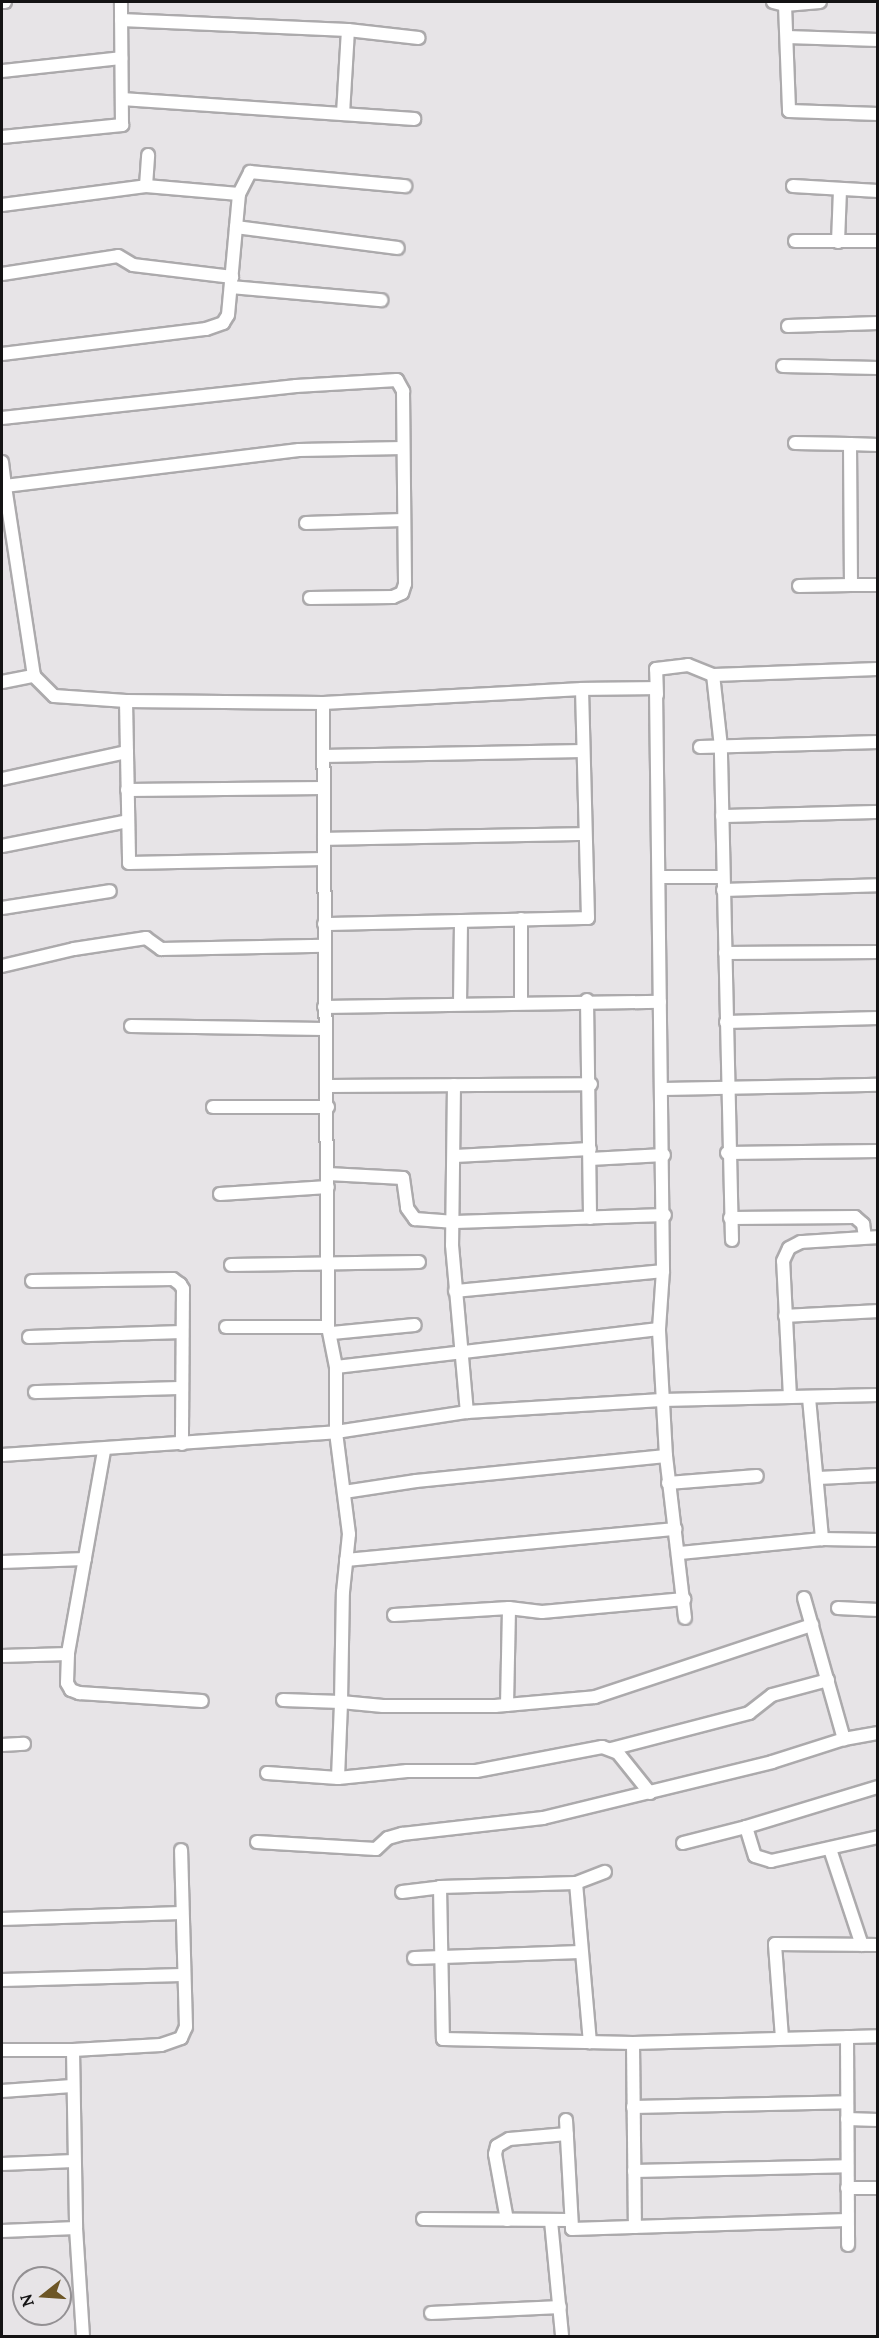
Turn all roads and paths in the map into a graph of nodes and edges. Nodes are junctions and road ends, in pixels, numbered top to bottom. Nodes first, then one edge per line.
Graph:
1 (120, 2) edge
2 (820, 2) edge
3 (779, 3) edge
4 (121, 20) junction
5 (348, 30) junction
6 (787, 37) junction
7 (419, 38) dead end
8 (878, 40) edge
9 (122, 58) junction
10 (2, 71) edge
11 (122, 99) junction
12 (342, 114) junction
13 (878, 114) edge
14 (414, 119) dead end
15 (2, 137) edge
16 (148, 155) dead end
17 (146, 186) junction
18 (405, 186) dead end
19 (793, 186) dead end
20 (840, 189) junction
21 (878, 191) edge
22 (239, 194) junction
23 (2, 205) edge
24 (236, 227) junction
25 (795, 240) dead end
26 (878, 241) edge
27 (838, 242) junction
28 (398, 248) dead end
29 (2, 274) edge
30 (231, 282) junction
31 (381, 300) dead end
32 (878, 323) edge
33 (788, 326) dead end
34 (2, 354) edge
35 (783, 366) dead end
36 (878, 368) edge
37 (2, 418) edge
38 (795, 443) dead end
39 (850, 444) junction
40 (878, 445) edge
41 (403, 448) junction
42 (2, 462) edge
43 (3, 486) edge
44 (404, 520) junction
45 (306, 523) dead end
46 (851, 585) junction
47 (878, 585) edge
48 (799, 586) dead end
49 (310, 598) dead end
50 (878, 669) edge
51 (713, 675) junction
52 (34, 676) junction
53 (2, 682) edge
54 (582, 689) junction
55 (657, 698) junction
56 (126, 701) junction
57 (323, 703) junction
58 (878, 742) edge
59 (700, 747) dead end
60 (721, 747) junction
61 (583, 751) junction
62 (127, 752) junction
63 (323, 756) junction
64 (2, 779) edge
65 (323, 788) junction
66 (127, 790) junction
67 (878, 812) edge
68 (722, 816) junction
69 (128, 820) junction
70 (585, 834) junction
71 (324, 839) junction
72 (2, 846) edge
73 (324, 860) junction
74 (660, 877) junction
75 (723, 877) junction
76 (878, 885) edge
77 (723, 890) junction
78 (110, 891) dead end
79 (2, 908) edge
80 (521, 920) junction
81 (461, 921) junction
82 (324, 924) junction
83 (324, 946) junction
84 (878, 952) edge
85 (725, 953) junction
86 (2, 966) edge
87 (587, 1000) junction
88 (521, 1002) junction
89 (660, 1002) junction
90 (460, 1004) junction
91 (324, 1007) junction
92 (878, 1018) edge
93 (726, 1022) junction
94 (131, 1026) dead end
95 (324, 1029) junction
96 (591, 1084) junction
97 (454, 1085) junction
98 (726, 1085) junction
99 (878, 1085) edge
100 (328, 1086) junction
101 (663, 1089) junction
102 (213, 1107) dead end
103 (328, 1107) junction
104 (878, 1151) edge
105 (727, 1153) junction
106 (590, 1154) junction
107 (664, 1155) junction
108 (455, 1156) junction
109 (328, 1181) junction
110 (220, 1194) dead end
111 (665, 1215) junction
112 (590, 1218) junction
113 (730, 1218) junction
114 (455, 1222) junction
115 (871, 1237) edge
116 (732, 1240) dead end
117 (419, 1262) dead end
118 (231, 1265) dead end
119 (328, 1265) junction
120 (663, 1271) junction
121 (32, 1281) dead end
122 (455, 1291) junction
123 (878, 1311) edge
124 (785, 1317) junction
125 (415, 1325) dead end
126 (226, 1328) dead end
127 (659, 1329) junction
128 (330, 1330) junction
129 (182, 1332) junction
130 (29, 1336) dead end
131 (460, 1351) junction
132 (336, 1367) junction
133 (182, 1388) junction
134 (35, 1392) dead end
135 (878, 1395) edge
136 (790, 1397) junction
137 (809, 1398) junction
138 (662, 1400) junction
139 (467, 1412) junction
140 (336, 1432) junction
141 (182, 1444) junction
142 (104, 1451) junction
143 (2, 1455) edge
144 (666, 1456) junction
145 (878, 1475) edge
146 (757, 1476) dead end
147 (818, 1478) junction
148 (668, 1483) junction
149 (344, 1492) junction
150 (676, 1529) junction
151 (822, 1539) junction
152 (878, 1540) edge
153 (680, 1553) junction
154 (85, 1559) junction
155 (346, 1560) junction
156 (2, 1562) edge
157 (804, 1598) dead end
158 (684, 1599) junction
159 (510, 1608) junction
160 (838, 1608) dead end
161 (878, 1610) edge
162 (394, 1614) dead end
163 (685, 1618) dead end
164 (812, 1625) junction
165 (68, 1654) junction
166 (2, 1656) edge
167 (828, 1680) junction
168 (283, 1700) dead end
169 (202, 1701) dead end
170 (341, 1702) junction
171 (507, 1705) junction
172 (878, 1733) edge
173 (844, 1739) junction
174 (24, 1744) dead end
175 (2, 1745) edge
176 (611, 1749) junction
177 (267, 1773) dead end
178 (338, 1778) junction
179 (878, 1787) edge
180 (650, 1793) junction
181 (746, 1827) junction
182 (878, 1837) edge
183 (257, 1842) dead end
184 (683, 1844) dead end
185 (830, 1849) junction
186 (181, 1850) dead end
187 (605, 1872) dead end
188 (576, 1883) junction
189 (440, 1887) junction
190 (402, 1892) dead end
191 (181, 1913) junction
192 (2, 1919) edge
193 (862, 1945) junction
194 (878, 1945) edge
195 (580, 1952) junction
196 (441, 1957) junction
197 (414, 1958) dead end
198 (182, 1975) junction
199 (2, 1980) edge
200 (878, 2036) edge
201 (847, 2037) junction
202 (782, 2038) junction
203 (590, 2042) junction
204 (633, 2043) junction
205 (2, 2050) edge
206 (73, 2050) junction
207 (72, 2086) junction
208 (2, 2091) edge
209 (847, 2102) junction
210 (633, 2107) junction
211 (847, 2118) junction
212 (566, 2120) dead end
213 (878, 2120) edge
214 (567, 2134) junction
215 (74, 2161) junction
216 (2, 2164) edge
217 (847, 2166) junction
218 (634, 2171) junction
219 (847, 2188) junction
220 (878, 2188) edge
221 (423, 2219) dead end
222 (507, 2220) junction
223 (571, 2220) junction
224 (847, 2220) junction
225 (551, 2221) junction
226 (635, 2227) junction
227 (76, 2228) junction
228 (2, 2230) edge
229 (848, 2245) dead end
230 (561, 2307) junction
231 (431, 2313) dead end
232 (83, 2337) edge
233 (562, 2337) edge

1 - 4 street
2 - 3 street
3 - 6 street
4 - 5 street
4 - 9 street
5 - 7 street
5 - 12 street
6 - 8 street
6 - 13 street
9 - 10 street
9 - 11 street
11 - 12 street
11 - 15 street
12 - 14 street
16 - 17 street
17 - 22 street
17 - 23 street
18 - 22 street
19 - 20 street
20 - 21 street
20 - 27 street
22 - 24 street
24 - 28 street
24 - 30 street
25 - 27 street
26 - 27 street
29 - 30 street
30 - 31 street
30 - 34 street
32 - 33 street
35 - 36 street
37 - 41 street
38 - 39 street
39 - 40 street
39 - 46 street
41 - 43 street
41 - 44 street
42 - 43 street
43 - 52 street
44 - 45 street
44 - 49 street
46 - 47 street
46 - 48 street
50 - 51 street
51 - 55 street
51 - 60 street
52 - 53 street
52 - 56 street
54 - 55 street
54 - 57 street
54 - 61 street
55 - 74 street
56 - 57 street
56 - 62 street
57 - 63 street
58 - 60 street
59 - 60 street
60 - 68 street
61 - 63 street
61 - 70 street
62 - 64 street
62 - 66 street
63 - 65 street
65 - 66 street
65 - 71 street
66 - 69 street
67 - 68 street
68 - 75 street
69 - 72 street
69 - 73 street
70 - 71 street
70 - 80 street
71 - 73 street
73 - 82 street
74 - 75 street
74 - 89 street
75 - 77 street
76 - 77 street
77 - 85 street
78 - 79 street
80 - 81 street
80 - 88 street
81 - 82 street
81 - 90 street
82 - 83 street
83 - 86 street
83 - 91 street
84 - 85 street
85 - 93 street
87 - 88 street
87 - 89 street
87 - 96 street
88 - 90 street
89 - 101 street
90 - 91 street
91 - 95 street
92 - 93 street
93 - 98 street
94 - 95 street
95 - 100 street
96 - 97 street
96 - 106 street
97 - 100 street
97 - 108 street
98 - 99 street
98 - 101 street
98 - 105 street
100 - 103 street
101 - 107 street
102 - 103 street
103 - 109 street
104 - 105 street
105 - 113 street
106 - 107 street
106 - 108 street
106 - 112 street
107 - 111 street
108 - 114 street
109 - 110 street
109 - 114 street
109 - 119 street
111 - 112 street
111 - 120 street
112 - 114 street
113 - 115 street
113 - 116 street
114 - 122 street
115 - 124 street
117 - 119 street
118 - 119 street
119 - 128 street
120 - 122 street
120 - 127 street
121 - 129 street
122 - 131 street
123 - 124 street
124 - 136 street
125 - 128 street
126 - 128 street
127 - 131 street
127 - 138 street
128 - 132 street
129 - 130 street
129 - 133 street
131 - 132 street
131 - 139 street
132 - 140 street
133 - 134 street
133 - 141 street
135 - 137 street
136 - 137 street
136 - 138 street
137 - 147 street
138 - 139 street
138 - 144 street
139 - 140 street
140 - 141 street
140 - 149 street
141 - 142 street
142 - 143 street
142 - 154 street
144 - 148 street
144 - 149 street
145 - 147 street
146 - 148 street
147 - 151 street
148 - 150 street
149 - 155 street
150 - 153 street
150 - 155 street
151 - 152 street
151 - 153 street
153 - 158 street
154 - 156 street
154 - 165 street
155 - 170 street
157 - 164 street
158 - 159 street
158 - 163 street
159 - 162 street
159 - 171 street
160 - 161 street
164 - 167 street
164 - 171 street
165 - 166 street
165 - 169 street
167 - 173 street
167 - 176 street
168 - 170 street
170 - 171 street
170 - 178 street
172 - 173 street
173 - 180 street
174 - 175 street
176 - 178 street
176 - 180 street
177 - 178 street
179 - 181 street
180 - 183 street
181 - 184 street
181 - 185 street
182 - 185 street
185 - 193 street
186 - 191 street
187 - 188 street
188 - 189 street
188 - 195 street
189 - 190 street
189 - 196 street
191 - 192 street
191 - 198 street
193 - 194 street
193 - 202 street
195 - 196 street
195 - 203 street
196 - 197 street
196 - 203 street
198 - 199 street
198 - 206 street
200 - 201 street
201 - 202 street
201 - 209 street
202 - 204 street
203 - 204 street
204 - 210 street
205 - 206 street
206 - 207 street
207 - 208 street
207 - 215 street
209 - 210 street
209 - 211 street
210 - 218 street
211 - 213 street
211 - 217 street
212 - 214 street
214 - 222 street
214 - 223 street
215 - 216 street
215 - 227 street
217 - 218 street
217 - 219 street
218 - 226 street
219 - 220 street
219 - 224 street
221 - 222 street
222 - 225 street
223 - 225 street
223 - 226 street
224 - 226 street
224 - 229 street
225 - 230 street
227 - 228 street
227 - 232 street
230 - 231 street
230 - 233 street

